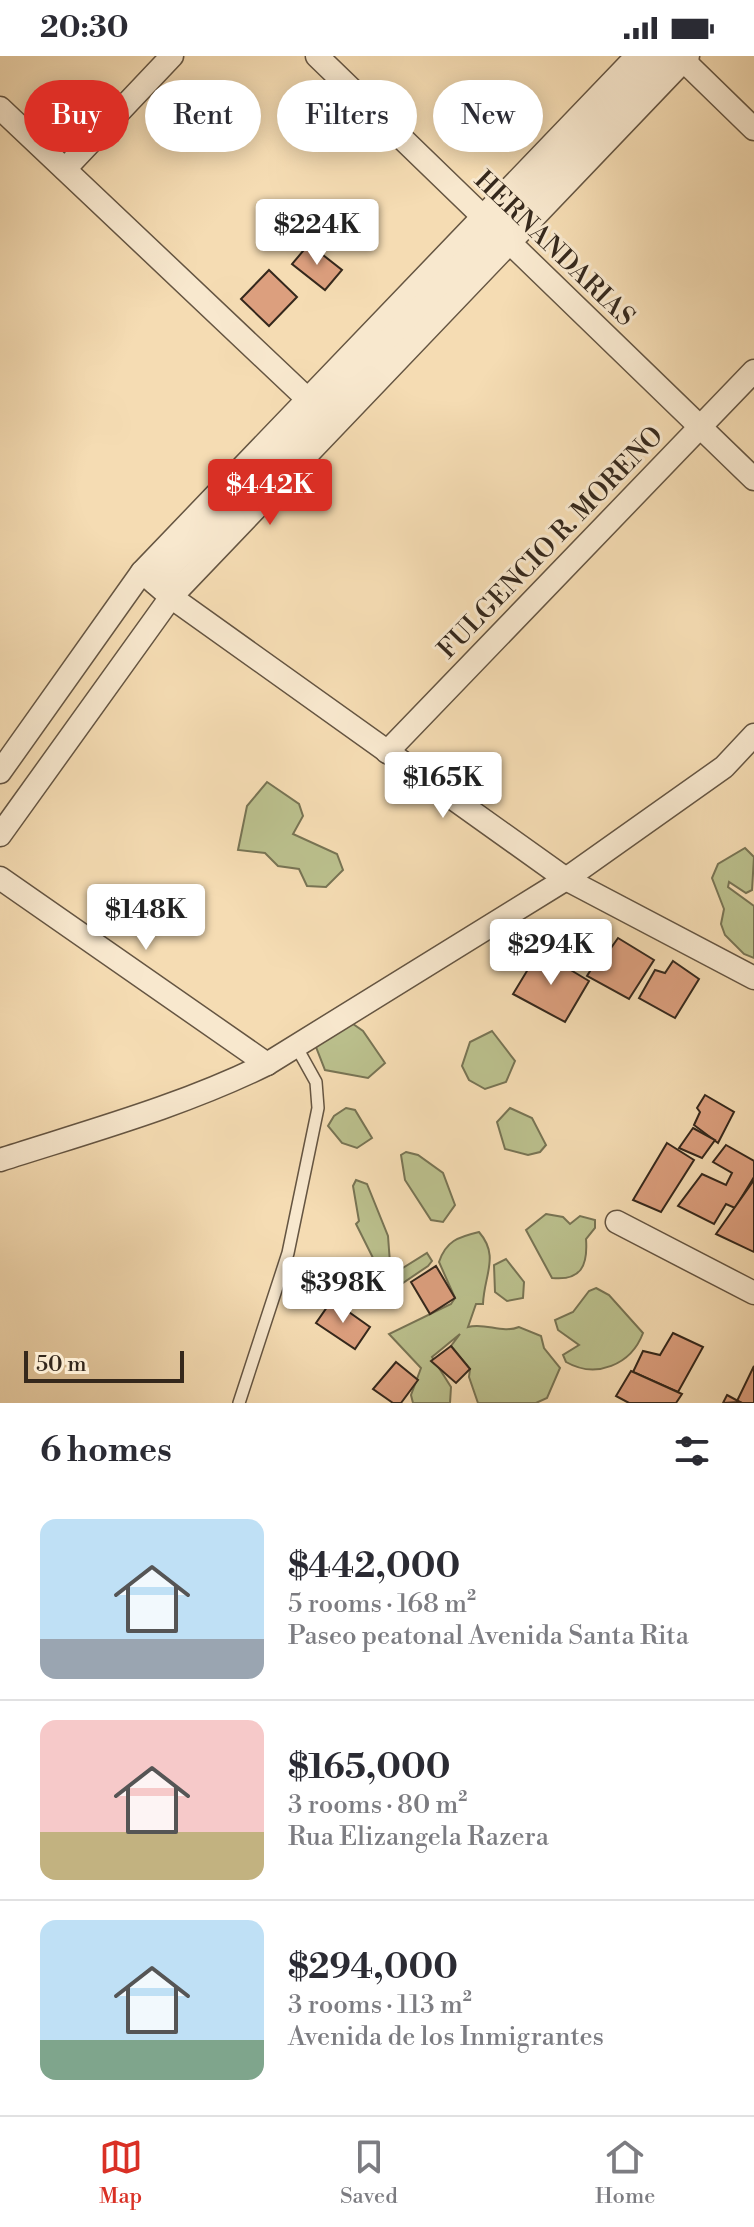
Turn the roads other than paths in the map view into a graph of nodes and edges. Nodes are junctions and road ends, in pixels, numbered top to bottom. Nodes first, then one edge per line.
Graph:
1 (172, 56) edge
2 (317, 56) edge
3 (637, 56) edge
4 (661, 56) edge
5 (684, 57) edge
6 (0, 108) edge
7 (754, 129) edge
8 (65, 169) junction
9 (496, 230) junction
10 (754, 371) edge
11 (322, 412) junction
12 (700, 427) junction
13 (754, 479) edge
14 (156, 584) junction
15 (754, 735) edge
16 (754, 749) edge
17 (387, 752) junction
18 (724, 767) junction
19 (0, 772) edge
20 (0, 835) edge
21 (0, 878) edge
22 (566, 879) junction
23 (754, 978) edge
24 (296, 1046) junction
25 (267, 1064) junction
26 (0, 1160) edge
27 (617, 1222) dead end
28 (754, 1293) edge
29 (239, 1403) edge

1 - 8 street
2 - 9 street, HERNANDARIAS
3 - 9 street
4 - 9 street
5 - 7 street
5 - 9 street
6 - 8 street
8 - 11 street
9 - 11 street
9 - 11 street
9 - 12 street, HERNANDARIAS
10 - 12 street, FULGENCIO R. MORENO
11 - 14 street
11 - 14 street
12 - 13 street, HERNANDARIAS
12 - 17 street, FULGENCIO R. MORENO
14 - 17 street
14 - 19 street
14 - 20 street
15 - 18 street
16 - 18 street
17 - 22 street
18 - 22 street
21 - 25 street
22 - 23 street
22 - 24 street
24 - 25 street
24 - 29 lane
25 - 26 street
27 - 28 street

